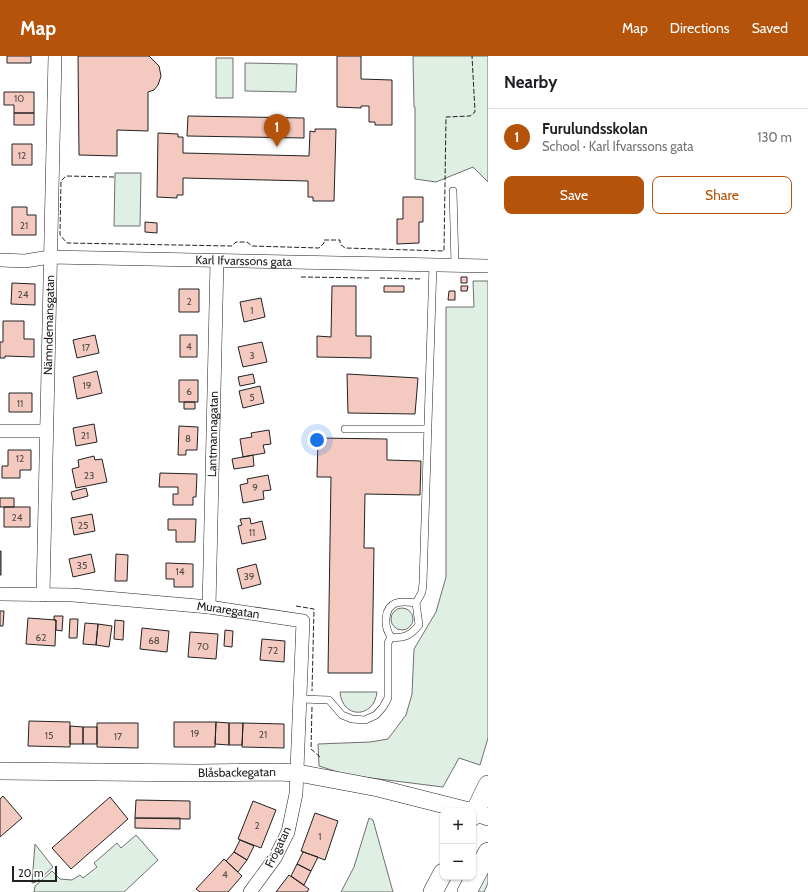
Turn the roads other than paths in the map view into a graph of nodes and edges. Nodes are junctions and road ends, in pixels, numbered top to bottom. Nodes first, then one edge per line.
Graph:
1 (55, 56) edge
2 (453, 191) dead end
3 (50, 257) junction
4 (0, 260) edge
5 (217, 261) junction
6 (433, 264) junction
7 (456, 265) junction
8 (488, 266) edge
9 (345, 429) dead end
10 (428, 430) junction
11 (46, 431) junction
12 (0, 432) edge
13 (0, 594) edge
14 (43, 595) junction
15 (416, 603) junction
16 (209, 608) junction
17 (391, 637) junction
18 (301, 699) junction
19 (0, 771) edge
20 (298, 773) junction
21 (488, 785) edge
22 (453, 808) edge
23 (476, 814) edge
24 (488, 852) edge
25 (440, 879) edge
26 (250, 892) edge
27 (433, 892) edge
28 (467, 892) edge

1 - 3 street, Nämndemansgatan
2 - 7 lane
3 - 4 street, Karl Ifvarssons gata
3 - 5 street, Karl Ifvarssons gata
3 - 11 street, Nämndemansgatan
5 - 6 street, Karl Ifvarssons gata
5 - 16 street, Lantmannagatan
6 - 7 street, Karl Ifvarssons gata
6 - 10 lane
7 - 8 street, Karl Ifvarssons gata
9 - 10 lane
10 - 15 lane
11 - 12 street
11 - 14 street, Nämndemansgatan
13 - 14 street, Muraregatan
14 - 16 street, Muraregatan
15 - 17 lane
15 - 17 lane
16 - 18 street, Muraregatan
17 - 18 lane
18 - 20 street, Muraregatan
19 - 20 street, Blåsbackegatan
20 - 22 street, Blåsbackegatan
20 - 26 street, Frögatan
21 - 23 main road
24 - 28 main road
25 - 27 main road

